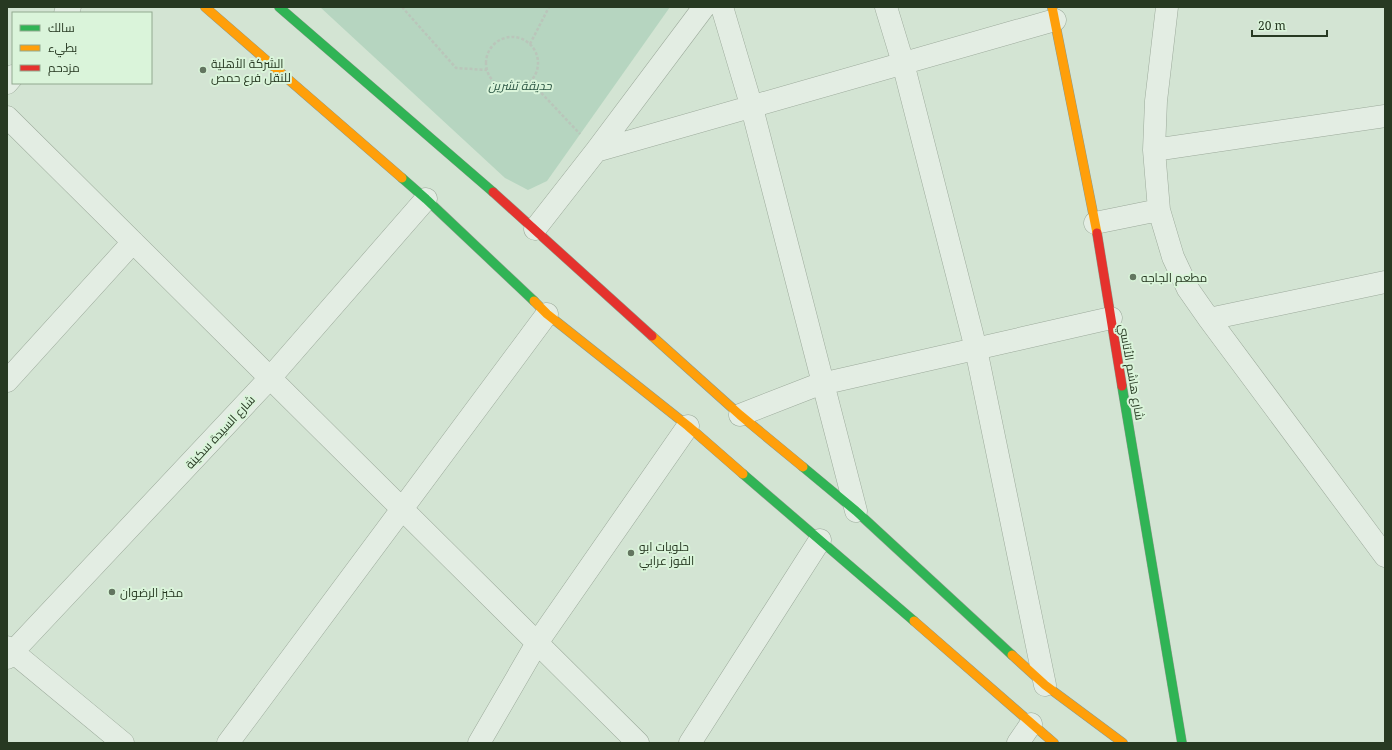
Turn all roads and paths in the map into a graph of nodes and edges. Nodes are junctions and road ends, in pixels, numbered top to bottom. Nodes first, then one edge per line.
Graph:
1 (205, 7) edge
2 (279, 7) edge
3 (402, 7) edge
4 (549, 7) edge
5 (704, 7) edge
6 (722, 7) edge
7 (886, 7) edge
8 (1167, 7) edge
9 (1054, 14) edge
10 (530, 44) junction
11 (903, 63) junction
12 (487, 70) junction
13 (531, 82) junction
14 (752, 108) junction
15 (1385, 116) edge
16 (7, 117) edge
17 (1154, 150) junction
18 (596, 151) junction
19 (426, 199) junction
20 (1159, 210) junction
21 (1095, 223) junction
22 (535, 229) junction
23 (133, 242) junction
24 (1385, 282) edge
25 (547, 314) junction
26 (1111, 318) junction
27 (1209, 319) junction
28 (976, 349) junction
29 (270, 378) junction
30 (7, 381) edge
31 (823, 383) junction
32 (740, 415) junction
33 (688, 426) junction
34 (402, 509) junction
35 (856, 511) junction
36 (820, 540) junction
37 (1385, 556) edge
38 (537, 643) junction
39 (9, 652) edge
40 (1045, 685) junction
41 (1031, 724) junction
42 (123, 743) edge
43 (228, 743) edge
44 (479, 743) edge
45 (638, 743) edge
46 (690, 743) edge
47 (1018, 743) edge
48 (1054, 743) edge
49 (1123, 743) edge
50 (1182, 743) edge

1 - 19 main road
2 - 22 main road
3 - 12 path
4 - 10 path
5 - 18 street
6 - 14 street
7 - 11 street
8 - 17 street
9 - 11 street
9 - 21 main road, شارع هاشم الأتاسي
10 - 12 path
10 - 13 path
11 - 14 street
11 - 28 street
12 - 13 path
13 - 18 path
14 - 18 street
14 - 31 street
15 - 17 street
16 - 23 street
17 - 20 street
18 - 22 street
19 - 25 main road
19 - 29 street, شارع السيدة سكينة
20 - 21 street
20 - 27 street
21 - 26 main road, شارع هاشم الأتاسي
22 - 32 main road
23 - 29 street
23 - 30 street
24 - 27 street
25 - 33 main road
25 - 34 street
26 - 28 street
26 - 50 main road, شارع هاشم الأتاسي
27 - 37 street
28 - 31 street
28 - 40 street
29 - 34 street
29 - 39 street, شارع السيدة سكينة
31 - 32 street
31 - 35 street
32 - 35 main road
33 - 36 main road
33 - 38 street
34 - 38 street
34 - 43 street
35 - 40 main road
36 - 41 main road
36 - 46 street
38 - 44 street
38 - 45 street
39 - 42 street
40 - 49 main road
41 - 47 street
41 - 48 main road

